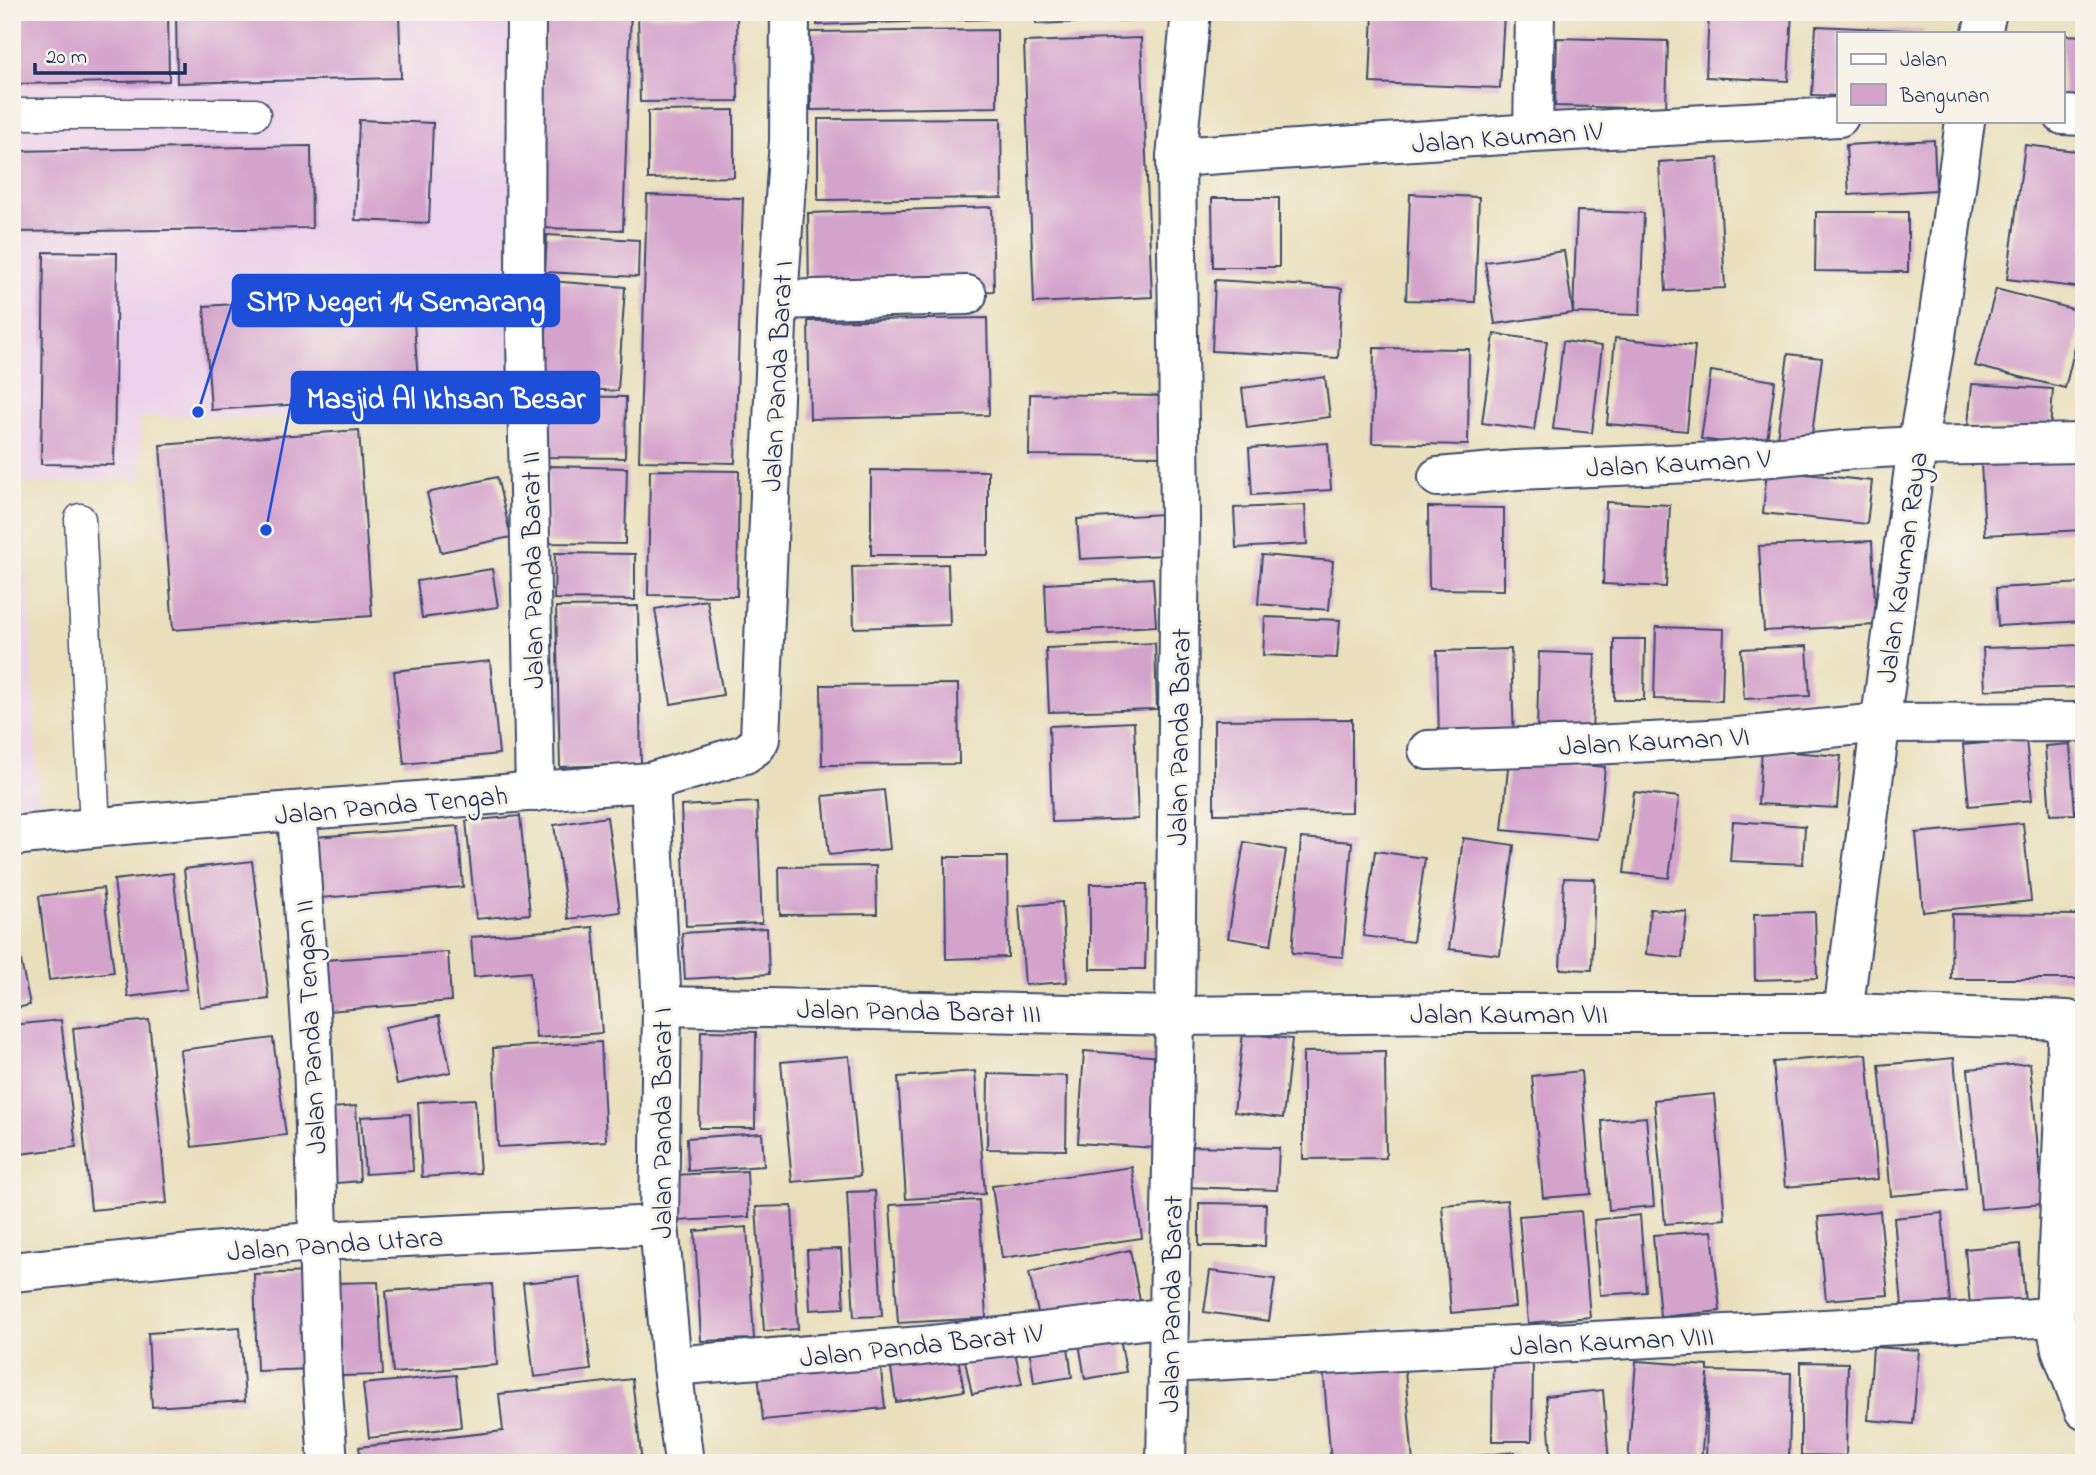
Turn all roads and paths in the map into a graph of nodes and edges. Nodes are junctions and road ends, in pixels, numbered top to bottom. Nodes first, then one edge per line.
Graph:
1 (526, 12) edge
2 (790, 12) edge
3 (1191, 12) edge
4 (1535, 12) edge
5 (1987, 12) edge
6 (1982, 32) edge
7 (12, 114) edge
8 (255, 114) dead end
9 (2064, 115) edge
10 (2084, 116) edge
11 (1837, 117) edge
12 (1965, 122) edge
13 (1533, 133) junction
14 (1176, 157) junction
15 (967, 295) dead end
16 (778, 300) junction
17 (2084, 443) edge
18 (1917, 446) junction
19 (1438, 477) dead end
20 (80, 519) dead end
21 (2084, 722) edge
22 (1880, 723) junction
23 (760, 739) joint
24 (1428, 750) dead end
25 (650, 782) junction
26 (536, 792) junction
27 (297, 812) junction
28 (95, 828) junction
29 (12, 836) edge
30 (662, 1006) junction
31 (1843, 1013) junction
32 (1175, 1016) junction
33 (2076, 1020) edge
34 (659, 1225) junction
35 (319, 1241) junction
36 (12, 1272) edge
37 (1170, 1317) junction
38 (2055, 1317) junction
39 (1169, 1363) junction
40 (672, 1366) junction
41 (2082, 1403) edge
42 (328, 1463) edge
43 (684, 1463) edge
44 (1166, 1463) edge

1 - 26 street, Jalan Panda Barat II
2 - 16 street, Jalan Panda Barat I
3 - 14 street, Jalan Panda Barat
4 - 13 street
5 - 6 street
7 - 8 lane
9 - 10 street
11 - 13 street, Jalan Kauman IV
12 - 18 street, Jalan Kauman Raya
13 - 14 street, Jalan Kauman IV
14 - 32 street, Jalan Panda Barat
15 - 16 street
16 - 23 street, Jalan Panda Barat I
17 - 18 street, Jalan Kauman V
18 - 19 street, Jalan Kauman V
18 - 22 street, Jalan Kauman Raya
20 - 28 lane
21 - 22 street, Jalan Kauman VI
22 - 24 street, Jalan Kauman VI
22 - 31 street, Jalan Kauman Raya
23 - 25 street, Jalan Panda Tengah
25 - 26 street, Jalan Panda Tengah
25 - 30 street, Jalan Panda Barat I
26 - 27 street, Jalan Panda Tengah
27 - 28 street, Jalan Panda Tengah
27 - 35 street, Jalan Panda Tengan II
28 - 29 street, Jalan Panda Tengah
30 - 32 street, Jalan Panda Barat III
30 - 34 street, Jalan Panda Barat I
31 - 32 street, Jalan Kauman VII
31 - 33 street, Jalan Kauman VII
32 - 37 street, Jalan Panda Barat
33 - 38 street
34 - 35 street, Jalan Panda Utara
34 - 40 street, Jalan Panda Barat I
35 - 36 street, Jalan Panda Utara
35 - 42 street, Jalan Panda Tengan II
37 - 39 street, Jalan Panda Barat
37 - 40 street, Jalan Panda Barat IV
38 - 39 street, Jalan Kauman VIII
38 - 41 street
39 - 44 street, Jalan Panda Barat
40 - 43 street, Jalan Panda Barat I

